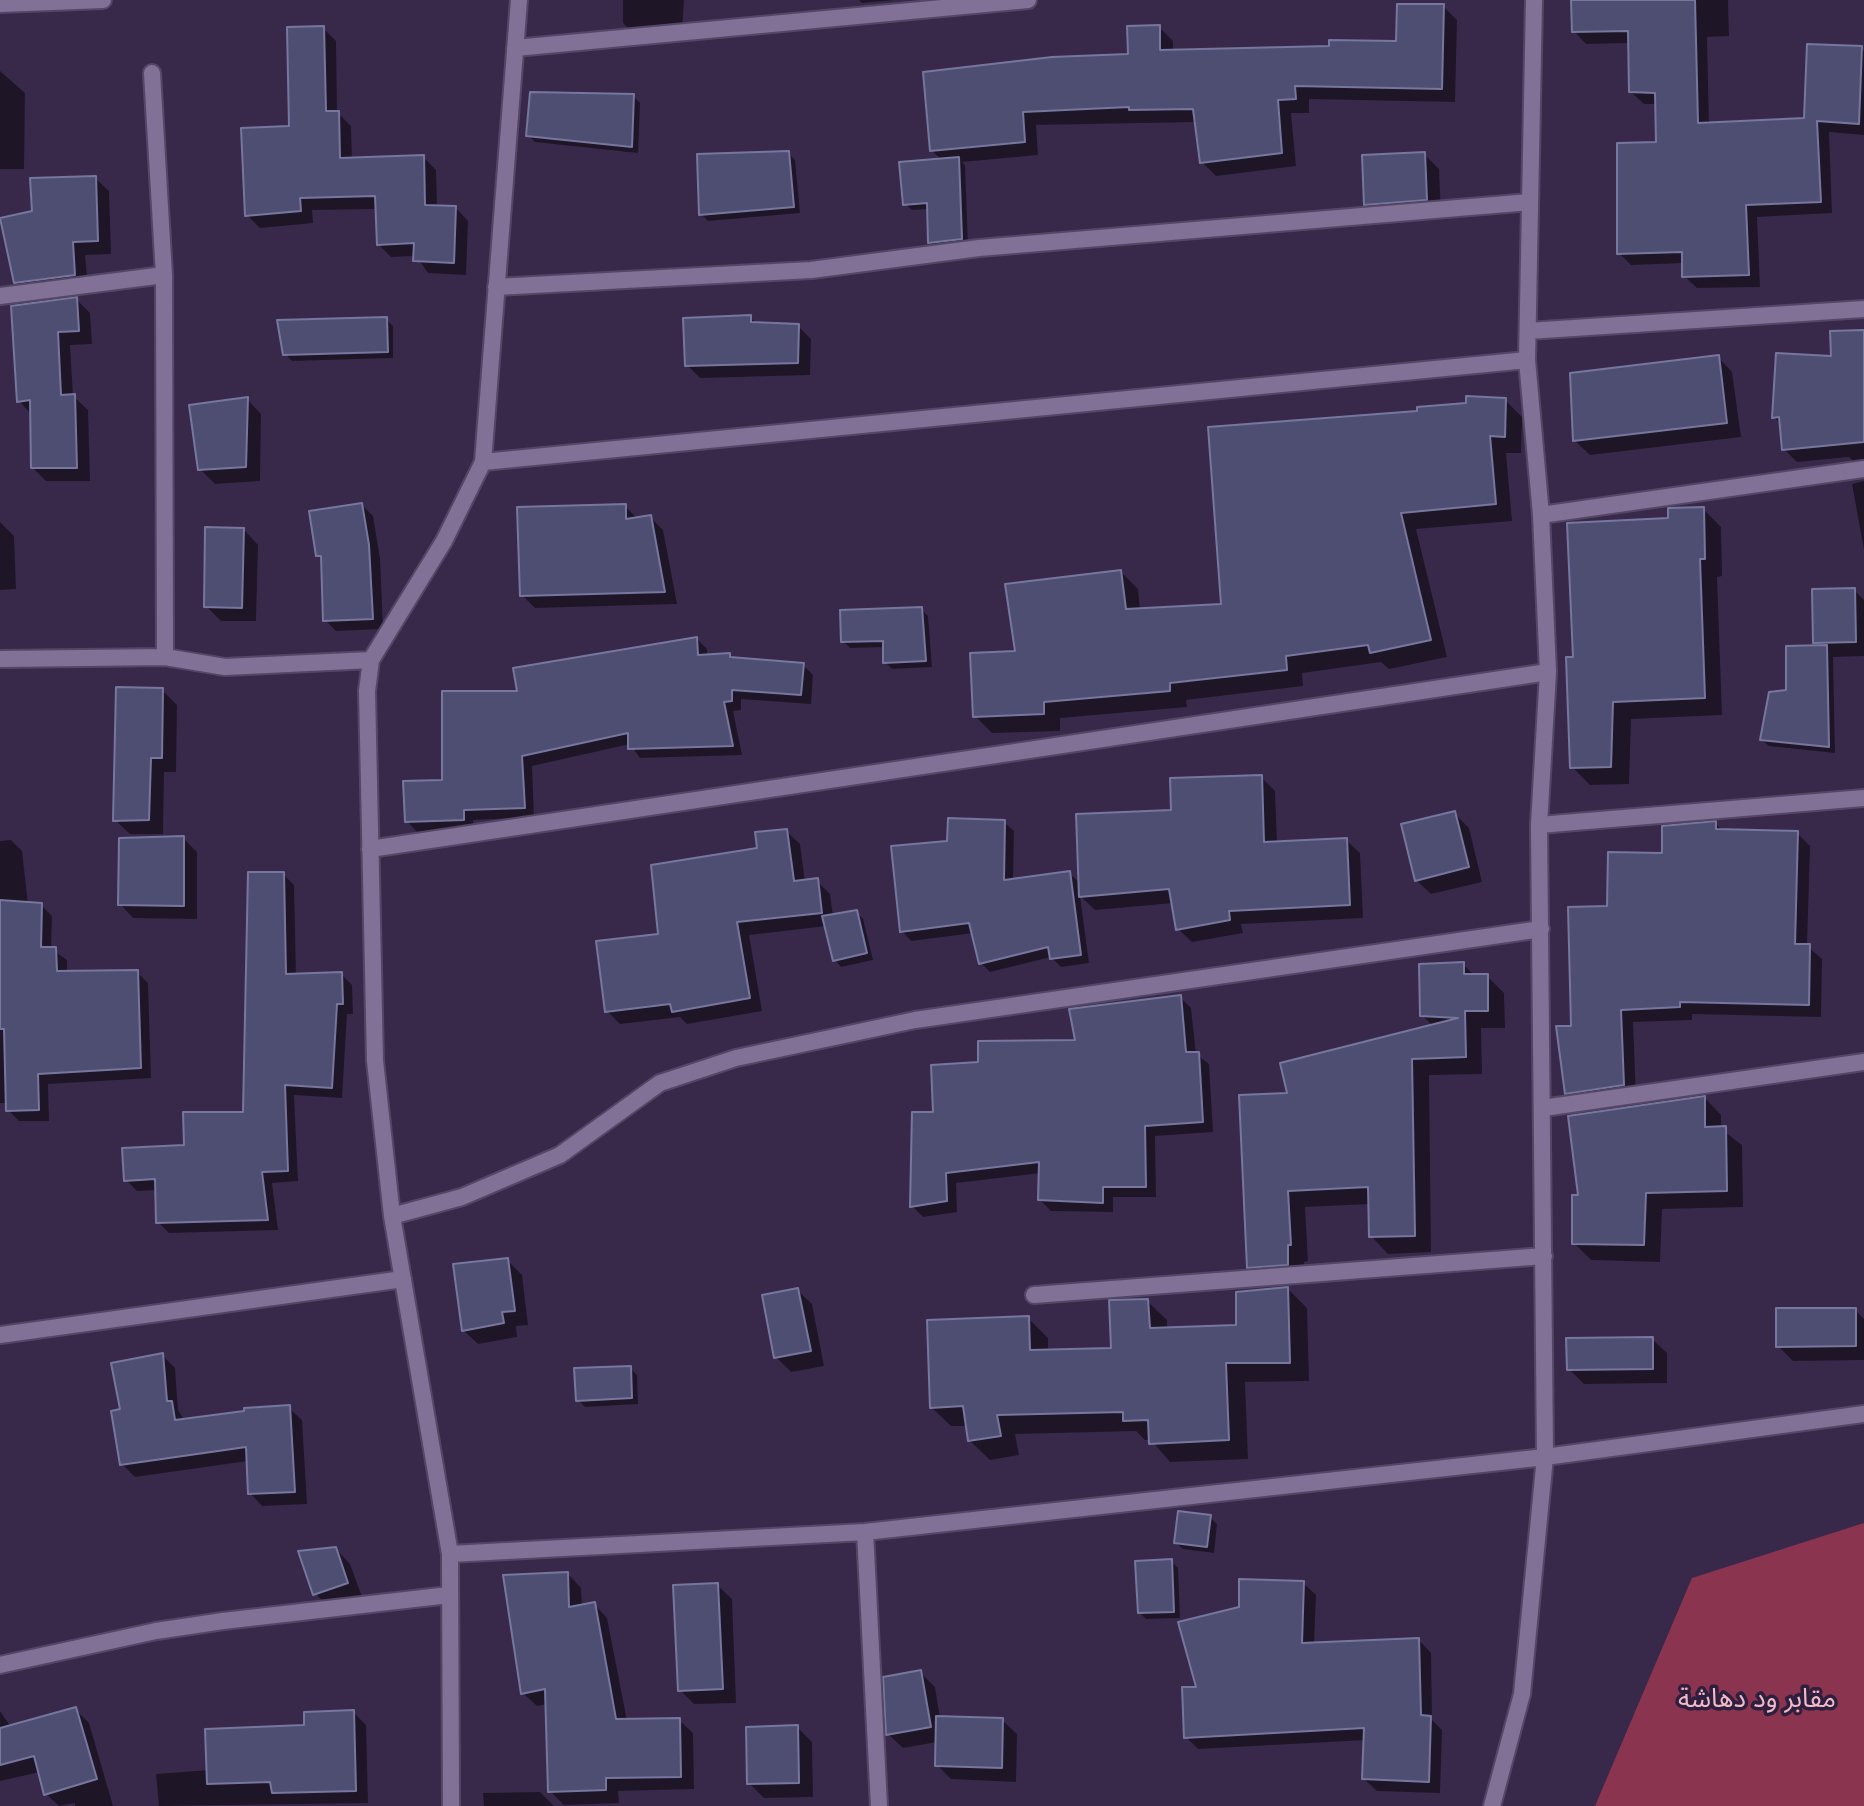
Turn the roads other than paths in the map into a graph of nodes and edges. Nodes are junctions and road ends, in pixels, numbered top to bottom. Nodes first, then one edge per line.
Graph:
1 (103, 0) edge
2 (519, 0) edge
3 (1028, 0) edge
4 (1534, 0) edge
5 (0, 4) edge
6 (515, 48) junction
7 (152, 73) dead end
8 (1530, 202) junction
9 (164, 275) junction
10 (496, 287) junction
11 (0, 296) edge
12 (1864, 309) edge
13 (1528, 331) junction
14 (1527, 360) junction
15 (483, 462) junction
16 (1864, 469) edge
17 (1541, 515) junction
18 (165, 657) junction
19 (0, 659) edge
20 (371, 660) junction
21 (1548, 672) junction
22 (1864, 798) edge
23 (1539, 825) junction
24 (370, 849) junction
25 (1541, 929) junction
26 (1864, 1062) edge
27 (1543, 1108) junction
28 (392, 1216) junction
29 (1544, 1256) junction
30 (403, 1279) junction
31 (1034, 1295) dead end
32 (0, 1335) edge
33 (1864, 1414) edge
34 (1545, 1457) junction
35 (865, 1532) junction
36 (450, 1554) junction
37 (449, 1595) junction
38 (0, 1665) edge
39 (451, 1806) edge
40 (879, 1806) edge
41 (1492, 1806) edge

1 - 5 street
2 - 6 street
3 - 6 street
4 - 8 street
6 - 10 street
7 - 9 street
8 - 10 street
8 - 13 street
9 - 11 street
9 - 18 street
10 - 15 street
12 - 13 street
13 - 14 street
14 - 15 street
14 - 17 street
15 - 20 street
16 - 17 street
17 - 21 street
18 - 19 street
18 - 20 street
20 - 24 street
21 - 23 street
21 - 24 street
22 - 23 street
23 - 25 street
24 - 28 street
25 - 27 street
25 - 28 street
26 - 27 street
27 - 29 street
28 - 30 street
29 - 31 street
29 - 34 street
30 - 32 street
30 - 36 street
33 - 34 street
34 - 35 street
34 - 41 street
35 - 36 street
35 - 40 street
36 - 37 street
37 - 38 street
37 - 39 street

